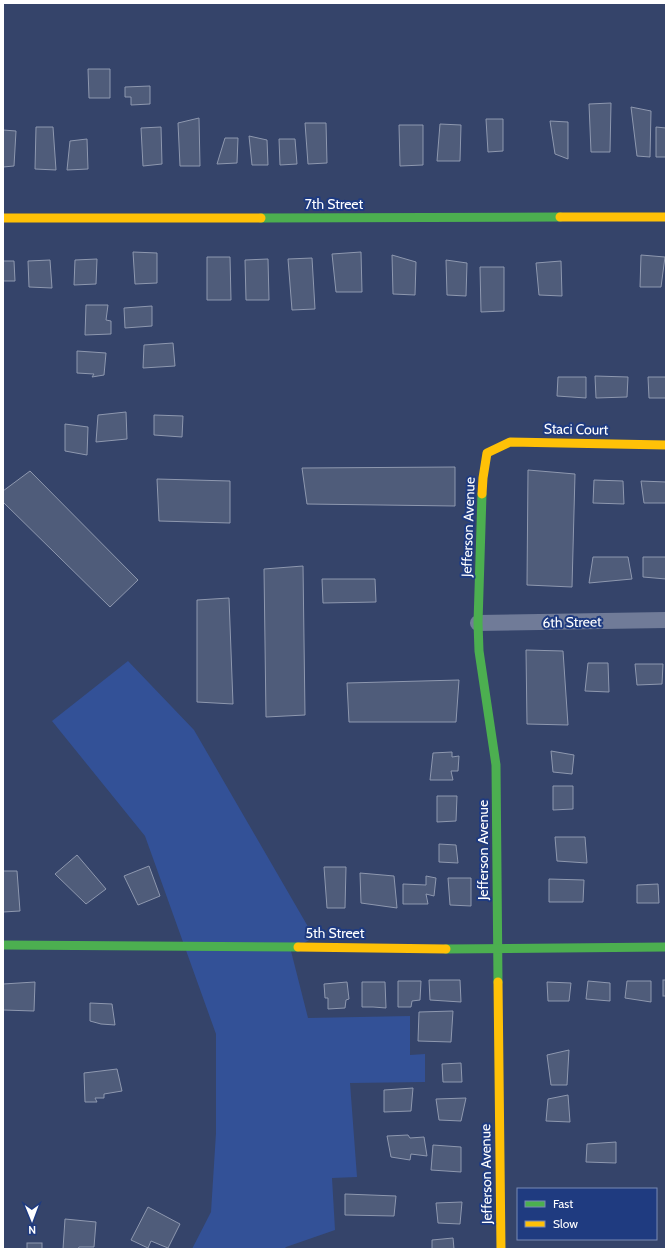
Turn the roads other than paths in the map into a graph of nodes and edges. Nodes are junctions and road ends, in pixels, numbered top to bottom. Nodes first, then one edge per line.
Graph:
1 (666, 217) edge
2 (3, 218) edge
3 (666, 445) edge
4 (488, 453) joint
5 (666, 620) edge
6 (478, 623) junction
7 (3, 945) edge
8 (666, 947) edge
9 (498, 949) junction
10 (501, 1249) edge

1 - 2 street, 7th Street
3 - 4 street, Staci Court
4 - 6 street, Jefferson Avenue
5 - 6 street, 6th Street
6 - 9 street, Jefferson Avenue
7 - 9 street, 5th Street
8 - 9 street, 5th Street
9 - 10 street, Jefferson Avenue

